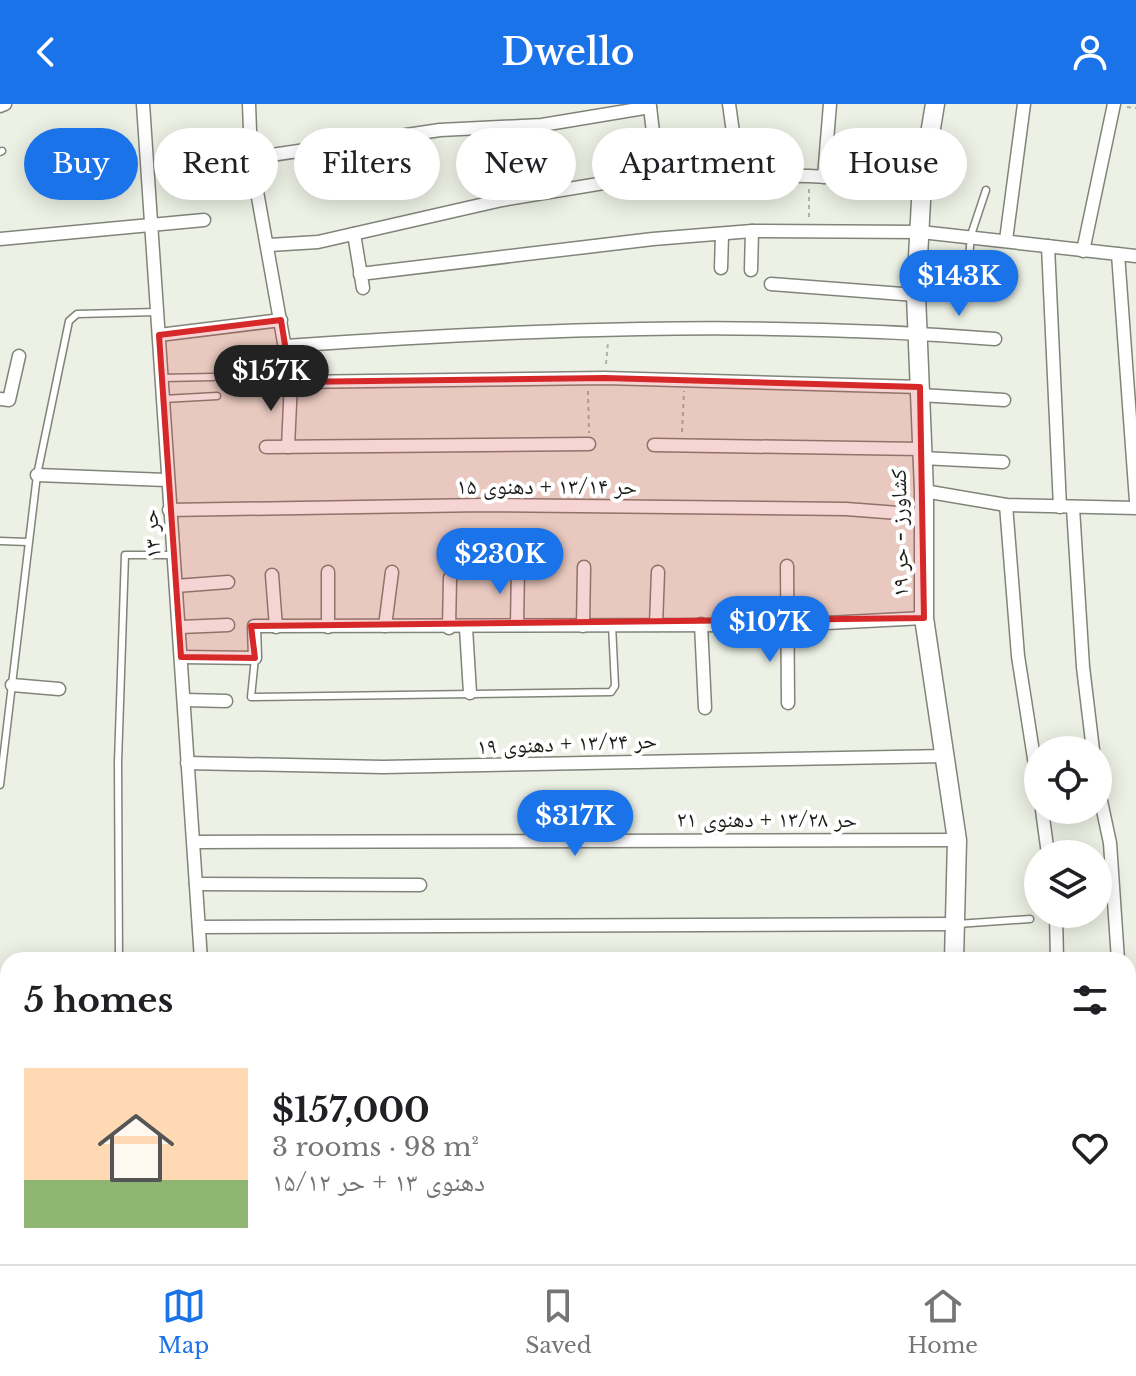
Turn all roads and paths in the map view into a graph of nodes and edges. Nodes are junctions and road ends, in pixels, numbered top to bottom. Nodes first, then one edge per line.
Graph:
1 (143, 104) edge
2 (249, 104) edge
3 (729, 104) edge
4 (830, 104) edge
5 (935, 104) edge
6 (1024, 104) edge
7 (1114, 104) edge
8 (650, 105) edge
9 (250, 128) edge
10 (653, 128) edge
11 (732, 128) edge
12 (828, 128) edge
13 (931, 128) edge
14 (278, 154) edge
15 (804, 176) edge
16 (809, 176) junction
17 (820, 177) edge
18 (592, 185) edge
19 (986, 190) dead end
20 (260, 200) edge
21 (922, 200) edge
22 (204, 220) dead end
23 (151, 226) junction
24 (752, 231) junction
25 (921, 232) junction
26 (354, 234) junction
27 (809, 234) junction
28 (722, 235) junction
29 (971, 235) junction
30 (0, 239) edge
31 (1006, 240) junction
32 (269, 245) junction
33 (1048, 246) junction
34 (1083, 251) junction
35 (1118, 254) junction
36 (1136, 256) edge
37 (721, 268) dead end
38 (751, 270) dead end
39 (360, 274) junction
40 (771, 284) dead end
41 (363, 288) dead end
42 (966, 293) dead end
43 (916, 295) junction
44 (157, 312) junction
45 (281, 320) junction
46 (608, 329) junction
47 (920, 333) junction
48 (159, 335) junction
49 (995, 339) dead end
50 (286, 346) junction
51 (19, 356) dead end
52 (213, 377) dead end
53 (161, 378) junction
54 (587, 378) junction
55 (605, 378) junction
56 (291, 382) junction
57 (685, 382) junction
58 (920, 391) junction
59 (217, 396) dead end
60 (0, 399) edge
61 (163, 399) junction
62 (1004, 400) dead end
63 (589, 444) joint
64 (654, 445) dead end
65 (681, 445) junction
66 (266, 447) dead end
67 (288, 447) junction
68 (921, 454) junction
69 (1003, 462) dead end
70 (37, 475) junction
71 (166, 480) junction
72 (924, 491) junction
73 (1136, 501) edge
74 (1006, 505) junction
75 (1067, 508) junction
76 (1136, 508) edge
77 (169, 510) junction
78 (925, 515) junction
79 (0, 541) edge
80 (28, 542) junction
81 (172, 555) junction
82 (787, 566) dead end
83 (584, 567) dead end
84 (518, 568) dead end
85 (328, 572) dead end
86 (392, 572) dead end
87 (658, 572) dead end
88 (272, 575) dead end
89 (450, 578) dead end
90 (228, 582) dead end
91 (176, 586) junction
92 (924, 618) junction
93 (701, 624) junction
94 (228, 625) dead end
95 (517, 625) junction
96 (612, 625) junction
97 (656, 625) junction
98 (788, 625) junction
99 (385, 626) junction
100 (583, 626) junction
101 (180, 627) junction
102 (276, 627) junction
103 (328, 627) junction
104 (449, 628) junction
105 (466, 628) junction
106 (181, 657) junction
107 (255, 658) junction
108 (12, 685) junction
109 (59, 689) dead end
110 (470, 693) junction
111 (185, 700) junction
112 (226, 701) dead end
113 (788, 703) dead end
114 (705, 708) dead end
115 (1030, 736) edge
116 (1091, 736) edge
117 (947, 756) junction
118 (187, 763) junction
119 (0, 785) edge
120 (1106, 824) edge
121 (957, 840) junction
122 (194, 842) junction
123 (196, 884) junction
124 (420, 885) dead end
125 (1024, 919) edge
126 (954, 924) junction
127 (199, 927) junction
128 (1056, 928) edge
129 (119, 952) edge
130 (201, 952) edge
131 (954, 952) edge
132 (1057, 952) edge
133 (1117, 952) edge

1 - 23 street, حر ۱۳
2 - 9 street
3 - 11 street
4 - 12 street
5 - 13 street, کشاورز - حر ۱۹
6 - 31 street
7 - 34 street
8 - 10 street
8 - 14 street
15 - 16 street
16 - 17 street
16 - 27 path
18 - 26 street
19 - 29 lane
20 - 32 street
21 - 25 street, کشاورز - حر ۱۹
22 - 23 street
23 - 30 street
23 - 44 street, حر ۱۳
24 - 27 street
24 - 28 street
24 - 38 street
25 - 27 street
25 - 29 street
25 - 43 street, کشاورز - حر ۱۹
26 - 32 street
26 - 39 street
28 - 37 street
28 - 39 street
29 - 31 street
29 - 42 lane
31 - 33 street
32 - 45 street
33 - 34 street
33 - 75 street
34 - 35 street
35 - 36 street
35 - 73 street
39 - 41 street
40 - 43 street
43 - 47 street, کشاورز - حر ۱۹
44 - 48 street, حر ۱۳
44 - 70 lane
45 - 48 street
45 - 50 street
46 - 47 street
46 - 50 street
46 - 55 path
47 - 49 street
47 - 58 street, کشاورز - حر ۱۹
48 - 53 street, حر ۱۳
50 - 56 street
51 - 60 street
52 - 53 lane
53 - 61 street, حر ۱۳
54 - 55 street
54 - 56 street
54 - 63 path
55 - 57 street
56 - 67 street
57 - 58 street
57 - 65 path
58 - 62 street
58 - 68 street, کشاورز - حر ۱۹
59 - 61 lane
61 - 71 street, حر ۱۳
63 - 67 street
64 - 65 street
65 - 68 street
66 - 67 street
68 - 69 street
68 - 72 street, کشاورز - حر ۱۹
70 - 71 street
70 - 80 lane
71 - 77 street, حر ۱۳
72 - 74 street
72 - 78 street, کشاورز - حر ۱۹
74 - 75 street
74 - 115 street
75 - 76 street
75 - 116 street
77 - 78 street, حر ۱۳/۱۴ + دهنوی ۱۵
77 - 81 street, حر ۱۳
78 - 92 street, کشاورز - حر ۱۹
79 - 80 lane
80 - 108 lane
81 - 91 street, حر ۱۳
81 - 129 lane
82 - 98 street
83 - 100 street
84 - 95 street
85 - 103 street
86 - 99 street
87 - 97 street
88 - 102 street
89 - 104 street
90 - 91 street
91 - 101 street, حر ۱۳
92 - 98 street
92 - 117 street, کشاورز - حر ۱۹
93 - 97 street
93 - 98 street
93 - 114 street
94 - 101 street
95 - 100 street
95 - 105 street
96 - 97 street
96 - 100 street
96 - 110 lane
98 - 113 street
99 - 103 street
99 - 104 street
101 - 106 street, حر ۱۳
102 - 103 street
102 - 107 street
104 - 105 street
105 - 110 street
106 - 107 street
106 - 111 street, حر ۱۳
107 - 110 lane
108 - 109 street
108 - 119 lane
111 - 112 street
111 - 118 street, حر ۱۳
117 - 118 street, حر ۱۳/۲۴ + دهنوی ۱۹
117 - 121 street, کشاورز - حر ۱۹
118 - 122 street, حر ۱۳
120 - 133 street
121 - 122 street, حر ۱۳/۲۸ + دهنوی ۲۱
121 - 126 street, کشاورز - حر ۱۹
122 - 123 street, حر ۱۳
123 - 124 street
123 - 127 street, حر ۱۳
125 - 126 lane
126 - 127 street
126 - 131 street, کشاورز - حر ۱۹
127 - 130 street, حر ۱۳
128 - 132 street

